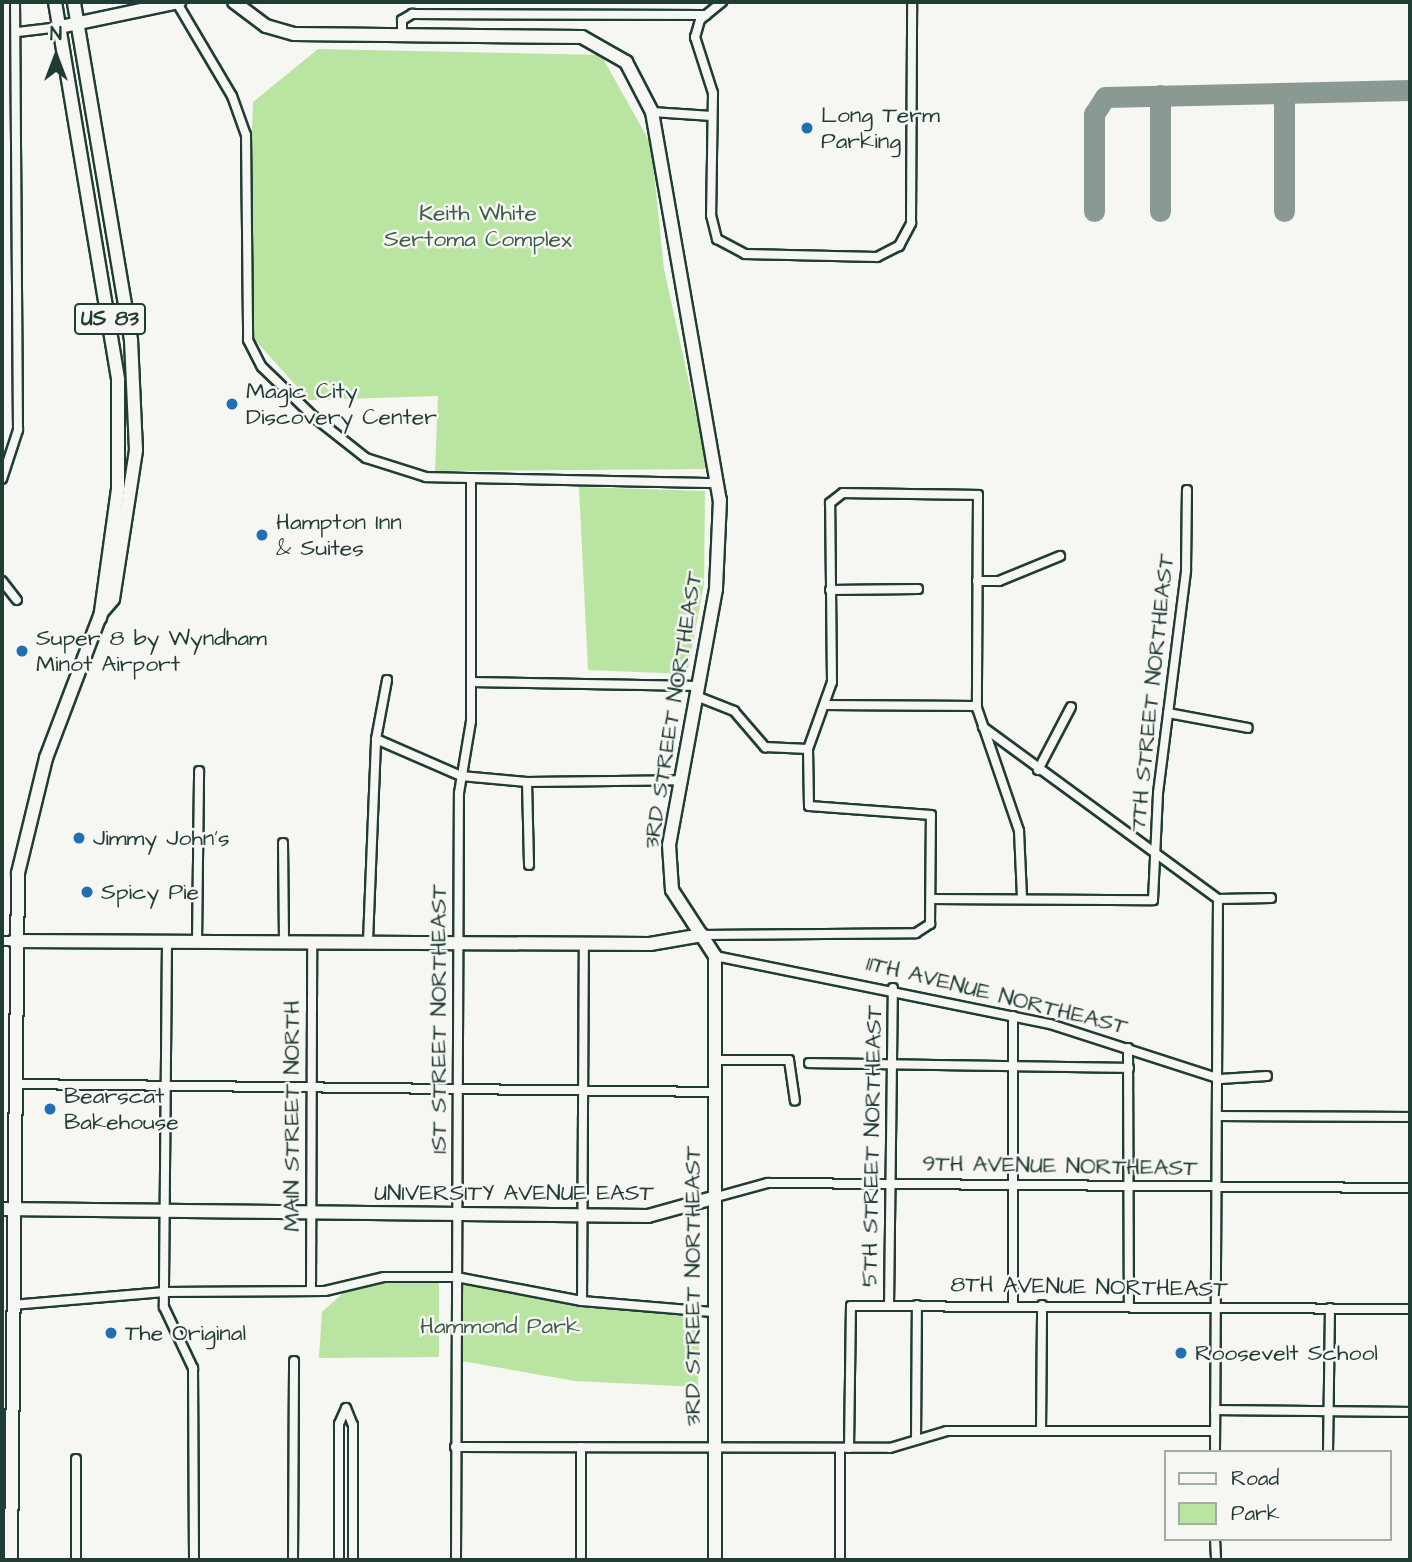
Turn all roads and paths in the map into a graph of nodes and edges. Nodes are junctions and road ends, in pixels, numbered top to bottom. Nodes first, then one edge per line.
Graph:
1 (15, 2) edge
2 (55, 2) edge
3 (74, 2) edge
4 (178, 2) edge
5 (234, 2) edge
6 (722, 2) edge
7 (912, 2) edge
8 (707, 15) junction
9 (77, 24) junction
10 (60, 27) junction
11 (18, 32) junction
12 (402, 34) junction
13 (652, 112) junction
14 (712, 116) junction
15 (12, 446) junction
16 (2, 447) edge
17 (471, 478) junction
18 (2, 479) edge
19 (715, 482) junction
20 (1187, 490) dead end
21 (1060, 556) dead end
22 (977, 580) junction
23 (2, 581) edge
24 (918, 589) dead end
25 (830, 590) junction
26 (17, 600) dead end
27 (101, 613) junction
28 (387, 680) dead end
29 (471, 682) junction
30 (698, 691) junction
31 (824, 705) junction
32 (977, 706) junction
33 (1071, 707) dead end
34 (1168, 713) junction
35 (982, 727) junction
36 (1248, 729) dead end
37 (376, 739) junction
38 (808, 749) junction
39 (1038, 770) junction
40 (199, 771) dead end
41 (461, 776) junction
42 (680, 780) junction
43 (527, 782) junction
44 (283, 843) dead end
45 (1155, 855) junction
46 (528, 865) dead end
47 (1022, 898) junction
48 (1271, 898) dead end
49 (932, 899) junction
50 (1218, 899) junction
51 (702, 934) junction
52 (8, 941) edge
53 (368, 941) junction
54 (167, 942) junction
55 (197, 942) junction
56 (284, 942) junction
57 (312, 942) junction
58 (458, 942) junction
59 (584, 942) junction
60 (715, 956) junction
61 (893, 988) junction
62 (1013, 1016) junction
63 (1128, 1048) junction
64 (715, 1060) junction
65 (809, 1063) dead end
66 (892, 1066) junction
67 (1013, 1067) junction
68 (1129, 1068) junction
69 (1267, 1076) dead end
70 (1220, 1079) junction
71 (14, 1084) junction
72 (166, 1084) junction
73 (311, 1087) junction
74 (458, 1087) junction
75 (583, 1089) junction
76 (715, 1092) junction
77 (795, 1101) dead end
78 (1219, 1116) junction
79 (1410, 1117) edge
80 (891, 1184) junction
81 (1013, 1187) junction
82 (1127, 1187) junction
83 (1219, 1187) junction
84 (1410, 1188) edge
85 (713, 1198) junction
86 (7, 1209) edge
87 (164, 1210) junction
88 (311, 1212) junction
89 (457, 1213) junction
90 (583, 1215) junction
91 (456, 1277) junction
92 (164, 1292) junction
93 (311, 1292) junction
94 (582, 1301) junction
95 (1013, 1304) junction
96 (12, 1305) junction
97 (917, 1305) junction
98 (1042, 1305) junction
99 (1129, 1305) junction
100 (889, 1306) junction
101 (1217, 1308) junction
102 (1330, 1308) junction
103 (1410, 1309) edge
104 (713, 1312) junction
105 (294, 1361) dead end
106 (1215, 1410) junction
107 (1328, 1411) junction
108 (1410, 1412) edge
109 (1041, 1432) junction
110 (1214, 1432) junction
111 (916, 1440) junction
112 (455, 1447) junction
113 (581, 1447) junction
114 (714, 1448) junction
115 (845, 1448) junction
116 (1215, 1450) edge
117 (1328, 1450) edge
118 (76, 1459) dead end
119 (1215, 1541) edge
120 (11, 1560) edge
121 (76, 1560) edge
122 (194, 1560) edge
123 (293, 1560) edge
124 (338, 1560) edge
125 (353, 1560) edge
126 (456, 1560) edge
127 (581, 1560) edge
128 (715, 1560) edge
129 (840, 1560) edge
130 (1216, 1560) edge

1 - 11 street
2 - 10 street, US 83
3 - 9 street, US 83
4 - 9 street
4 - 17 street
5 - 12 street, 3RD STREET NORTHEAST
6 - 8 street
7 - 14 street
8 - 12 street
8 - 14 street
9 - 10 street
9 - 27 street, US 83
10 - 11 street
10 - 27 street, US 83
11 - 15 street
12 - 13 street, 3RD STREET NORTHEAST
13 - 14 street
13 - 19 street, 3RD STREET NORTHEAST
15 - 16 street
15 - 18 street
17 - 19 street
17 - 29 street, 1ST STREET NORTHEAST
19 - 30 street, 3RD STREET NORTHEAST
20 - 34 street, 7TH STREET NORTHEAST
21 - 22 street
22 - 25 street
22 - 32 street
23 - 26 street
24 - 25 street
25 - 31 street
27 - 52 street, US 83
28 - 37 street
29 - 30 street
29 - 41 street, 1ST STREET NORTHEAST
30 - 38 street
30 - 42 street, 3RD STREET NORTHEAST
31 - 32 street
31 - 38 street
32 - 35 street
33 - 39 street
34 - 36 street
34 - 45 street, 7TH STREET NORTHEAST
35 - 39 street
35 - 47 street
37 - 41 street
37 - 53 street
38 - 49 street
39 - 45 street
40 - 55 street
41 - 43 street
41 - 58 street, 1ST STREET NORTHEAST
42 - 43 street
42 - 51 street, 3RD STREET NORTHEAST
43 - 46 street
44 - 56 street
45 - 47 street, 7TH STREET NORTHEAST
45 - 50 street
47 - 49 street
48 - 50 street
49 - 51 street
50 - 70 street
51 - 59 street
51 - 60 street, 3RD STREET NORTHEAST
52 - 54 street
52 - 71 street, US 83
53 - 57 street
53 - 58 street
54 - 55 street
54 - 72 street
55 - 56 street
56 - 57 street
57 - 73 street, MAIN STREET NORTH
58 - 59 street
58 - 74 street, 1ST STREET NORTHEAST
59 - 75 street
60 - 61 street, 11TH AVENUE NORTHEAST
60 - 64 street, 3RD STREET NORTHEAST
61 - 62 street, 11TH AVENUE NORTHEAST
61 - 66 street, 5TH STREET NORTHEAST
62 - 63 street, 11TH AVENUE NORTHEAST
62 - 67 street
63 - 68 street
63 - 70 street, 11TH AVENUE NORTHEAST
64 - 76 street, 3RD STREET NORTHEAST
64 - 77 street
65 - 66 street
66 - 67 street
66 - 80 street, 5TH STREET NORTHEAST
67 - 68 street
67 - 81 street
68 - 82 street
69 - 70 street, 11TH AVENUE NORTHEAST
70 - 78 street
71 - 72 street
71 - 86 street, US 83
72 - 73 street
72 - 87 street
73 - 74 street
73 - 88 street, MAIN STREET NORTH
74 - 75 street
74 - 89 street, 1ST STREET NORTHEAST
75 - 76 street
75 - 90 street
76 - 85 street, 3RD STREET NORTHEAST
78 - 79 street
78 - 83 street
80 - 81 street, 9TH AVENUE NORTHEAST
80 - 85 street, 9TH AVENUE NORTHEAST
80 - 100 street, 5TH STREET NORTHEAST
81 - 82 street, 9TH AVENUE NORTHEAST
81 - 95 street
82 - 83 street, 9TH AVENUE NORTHEAST
82 - 99 street
83 - 84 street, 9TH AVENUE NORTHEAST
83 - 101 street
85 - 90 street, UNIVERSITY AVENUE EAST
85 - 104 street, 3RD STREET NORTHEAST
86 - 87 street, UNIVERSITY AVENUE EAST
86 - 96 street, US 83
87 - 88 street, UNIVERSITY AVENUE EAST
87 - 92 street
88 - 89 street, UNIVERSITY AVENUE EAST
88 - 93 street, MAIN STREET NORTH
89 - 90 street, UNIVERSITY AVENUE EAST
89 - 91 street, 1ST STREET NORTHEAST
90 - 94 street
91 - 93 street
91 - 94 street
91 - 112 street, 1ST STREET NORTHEAST
92 - 93 street
92 - 96 street
92 - 122 street
94 - 104 street
95 - 97 street, 8TH AVENUE NORTHEAST
95 - 98 street, 8TH AVENUE NORTHEAST
96 - 120 street, US 83
97 - 100 street, 8TH AVENUE NORTHEAST
97 - 111 street
98 - 99 street, 8TH AVENUE NORTHEAST
98 - 109 street
99 - 101 street, 8TH AVENUE NORTHEAST
100 - 115 street, 8TH AVENUE NORTHEAST
101 - 102 street, 8TH AVENUE NORTHEAST
101 - 106 street
102 - 103 street, 8TH AVENUE NORTHEAST
102 - 107 street
104 - 114 street, 3RD STREET NORTHEAST
105 - 123 street
106 - 107 street
106 - 110 street
107 - 108 street
107 - 117 street
109 - 110 street
109 - 111 street
110 - 116 street
111 - 115 street
112 - 113 street
112 - 126 street, 1ST STREET NORTHEAST
113 - 114 street
113 - 127 street
114 - 115 street
114 - 128 street, 3RD STREET NORTHEAST
115 - 129 street
118 - 121 street
119 - 130 street
124 - 125 street

